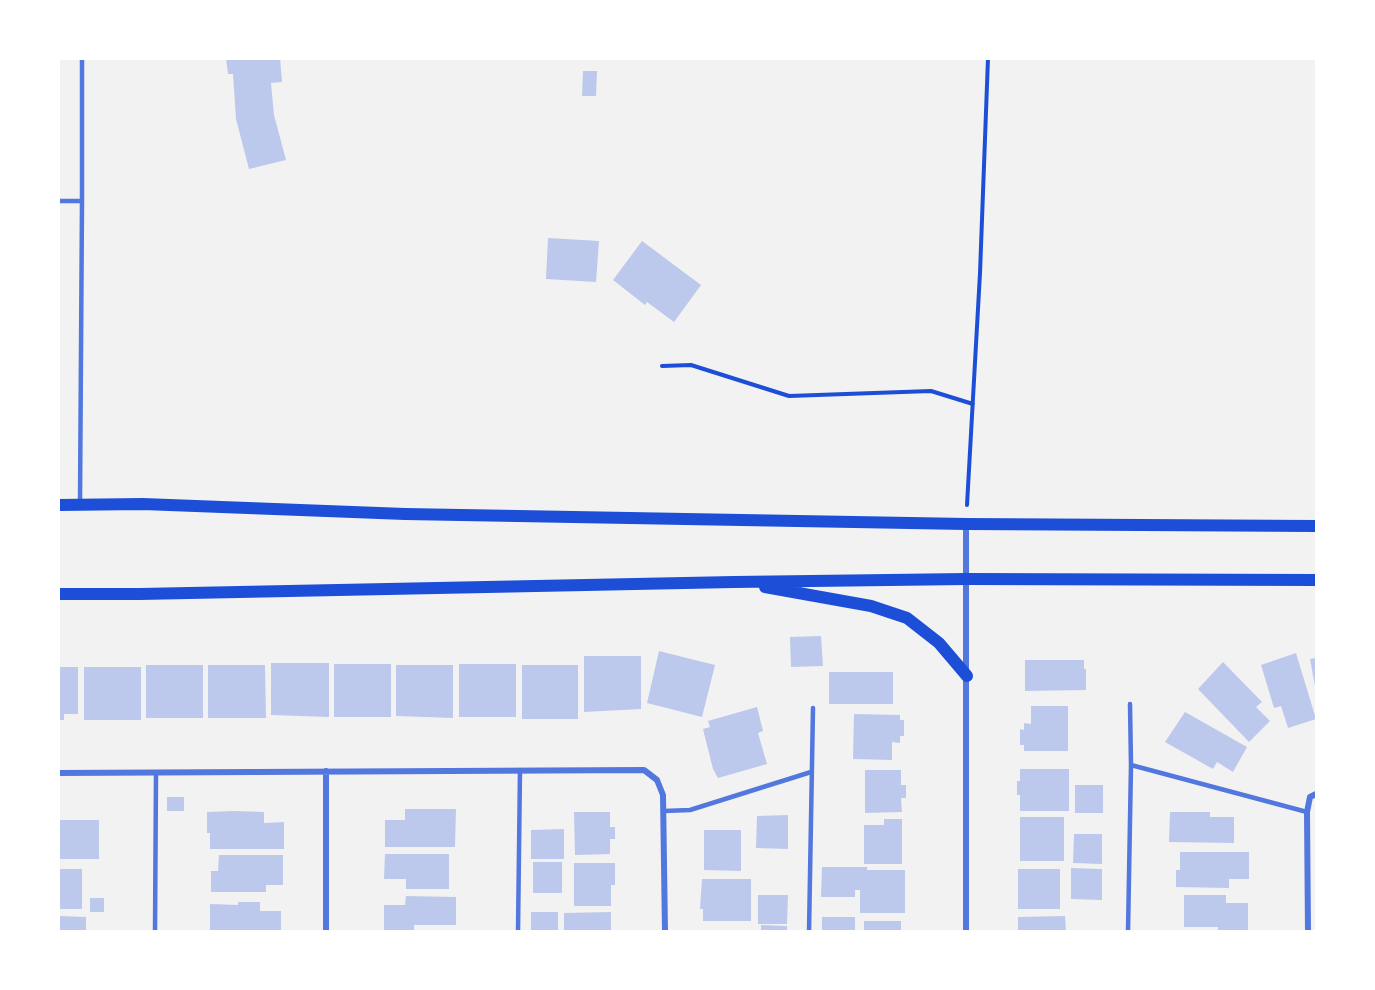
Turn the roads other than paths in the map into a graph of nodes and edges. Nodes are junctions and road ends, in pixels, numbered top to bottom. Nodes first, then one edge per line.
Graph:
1 (82, 58) edge
2 (58, 201) edge
3 (82, 201) junction
4 (58, 505) edge
5 (80, 505) junction
6 (966, 524) junction
7 (1317, 526) edge
8 (966, 579) junction
9 (1317, 580) edge
10 (734, 582) junction
11 (58, 594) edge
12 (967, 676) junction
13 (1130, 704) dead end
14 (813, 708) dead end
15 (1131, 765) junction
16 (520, 770) junction
17 (326, 771) junction
18 (811, 772) junction
19 (58, 773) edge
20 (156, 773) junction
21 (1317, 794) edge
22 (664, 811) junction
23 (1307, 812) junction
24 (155, 932) edge
25 (326, 932) edge
26 (518, 932) edge
27 (665, 932) edge
28 (809, 932) edge
29 (966, 932) edge
30 (1128, 932) edge
31 (1308, 932) edge

1 - 3 lane
2 - 3 lane
3 - 5 lane
4 - 5 main road
5 - 6 main road
6 - 7 main road
6 - 8 street
8 - 9 main road
8 - 10 main road
8 - 12 street
10 - 11 main road
10 - 12 main road
12 - 29 street
13 - 15 lane
14 - 18 lane
15 - 23 lane
15 - 30 lane
16 - 17 street
16 - 22 street
16 - 26 lane
17 - 20 street
17 - 25 street
18 - 22 lane
18 - 28 lane
19 - 20 street
20 - 24 lane
21 - 23 street
22 - 27 street
23 - 31 street

